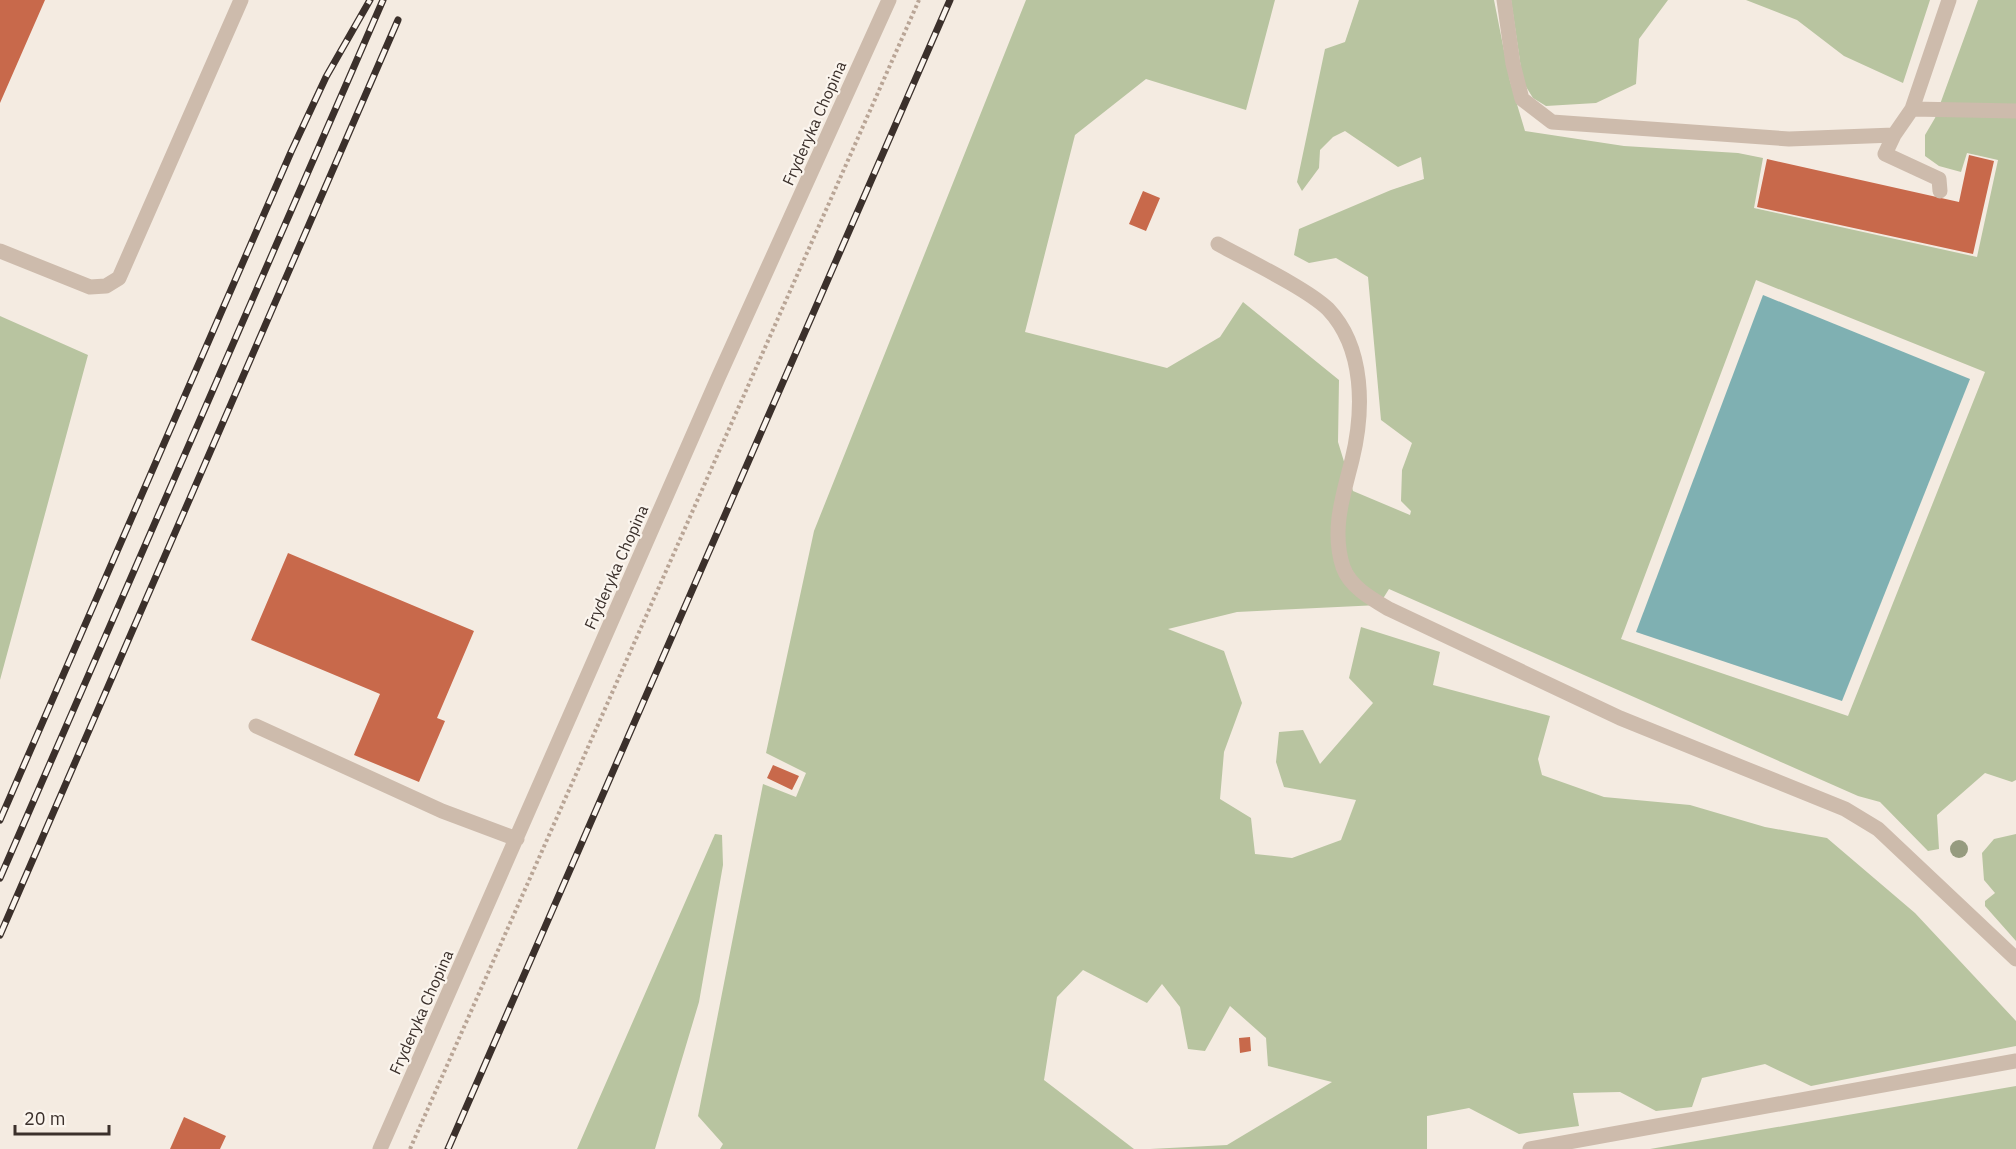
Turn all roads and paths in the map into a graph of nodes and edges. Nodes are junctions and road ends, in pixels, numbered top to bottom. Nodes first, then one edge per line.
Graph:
1 (242, 0) edge
2 (889, 0) edge
3 (919, 0) edge
4 (1504, 0) edge
5 (1949, 0) edge
6 (1912, 110) junction
7 (2016, 111) edge
8 (1894, 135) junction
9 (1940, 191) dead end
10 (1218, 244) dead end
11 (0, 250) edge
12 (256, 726) dead end
13 (517, 839) junction
14 (2016, 959) edge
15 (2016, 1061) edge
16 (380, 1149) edge
17 (410, 1149) edge
18 (1530, 1149) edge

1 - 11 street
2 - 13 street, Fryderyka Chopina
3 - 17 path
4 - 8 street
5 - 6 street
6 - 7 street
6 - 8 street
8 - 9 street
10 - 14 street
12 - 13 street
13 - 16 street, Fryderyka Chopina
15 - 18 street

